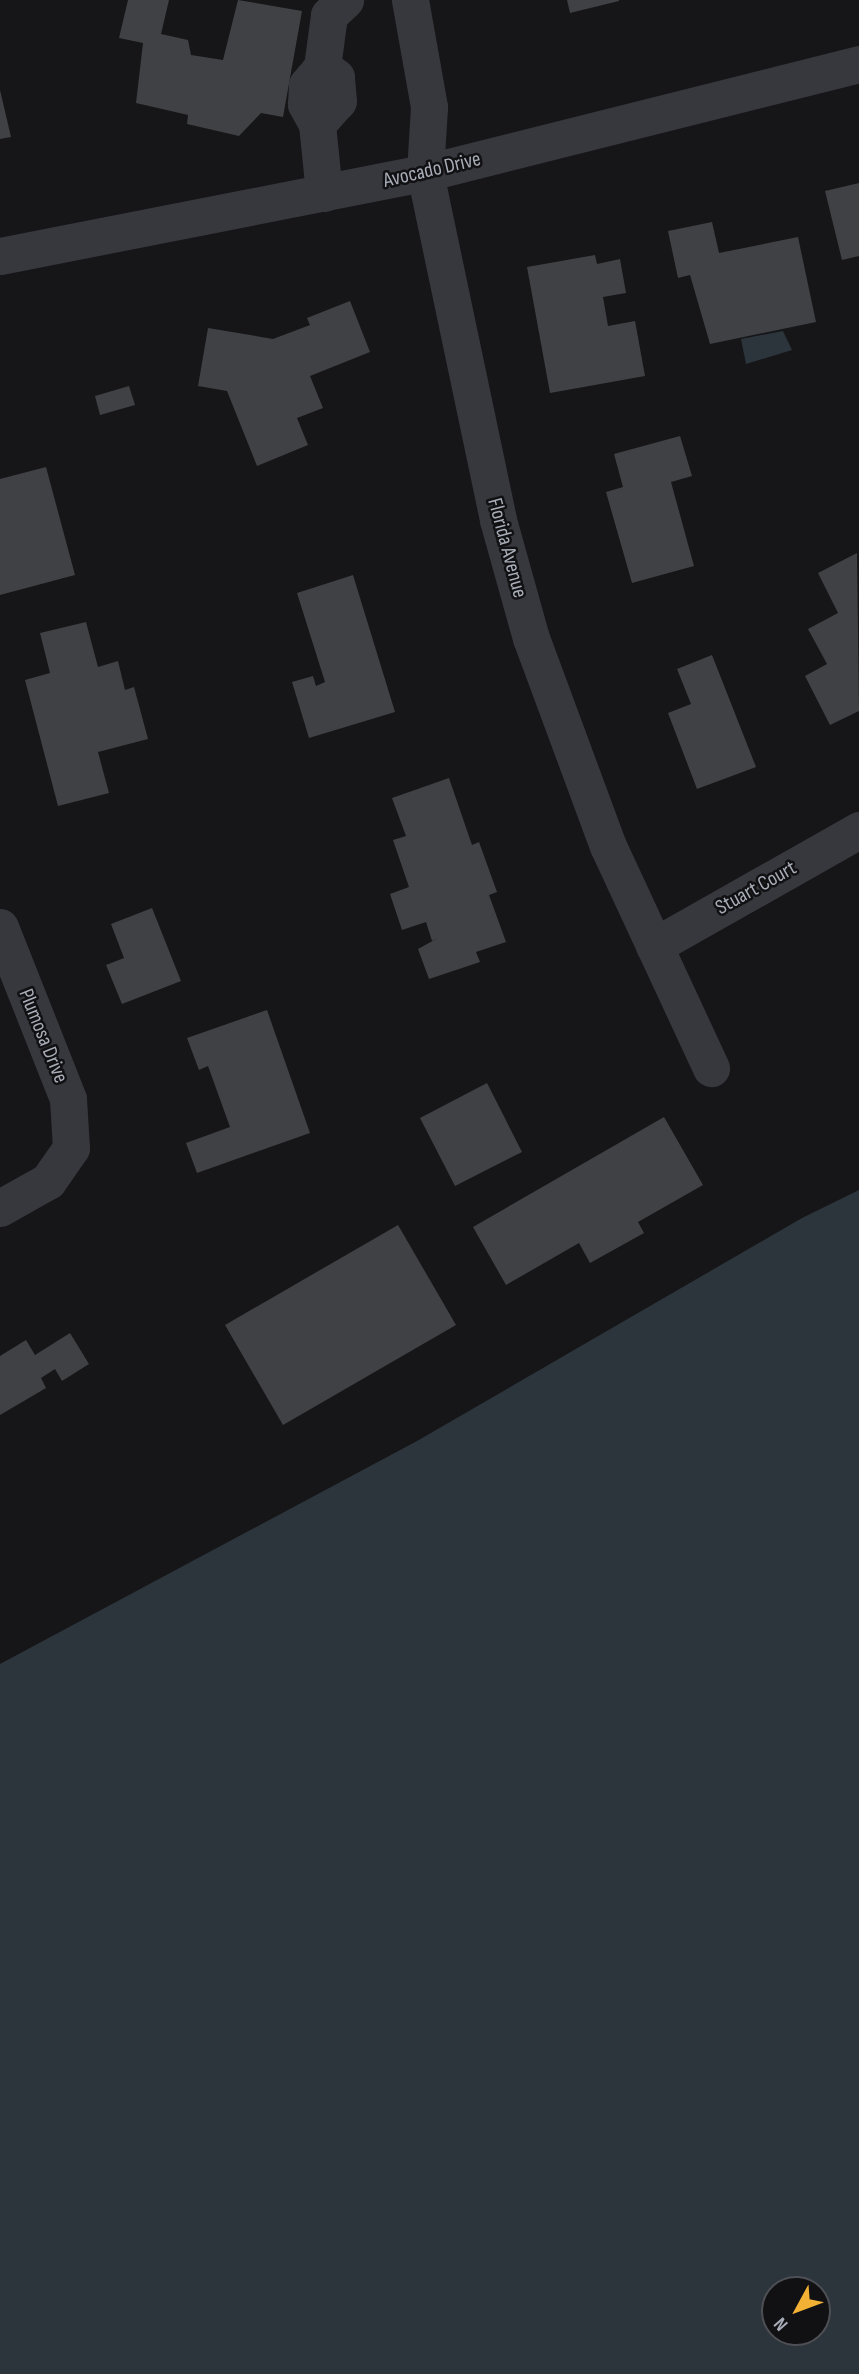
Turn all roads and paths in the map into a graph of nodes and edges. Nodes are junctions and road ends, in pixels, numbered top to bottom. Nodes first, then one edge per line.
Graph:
1 (345, 0) edge
2 (410, 0) edge
3 (859, 64) edge
4 (425, 173) junction
5 (324, 193) junction
6 (0, 256) edge
7 (859, 830) edge
8 (0, 927) edge
9 (653, 946) junction
10 (711, 1068) dead end
11 (0, 1208) edge

1 - 5 street
2 - 4 street, Florida Avenue
3 - 4 street, Avocado Drive
4 - 5 street, Avocado Drive
4 - 9 street, Florida Avenue
5 - 6 street, Avocado Drive
7 - 9 street, Stuart Court
8 - 11 street, Plumosa Drive
9 - 10 street, Florida Avenue

